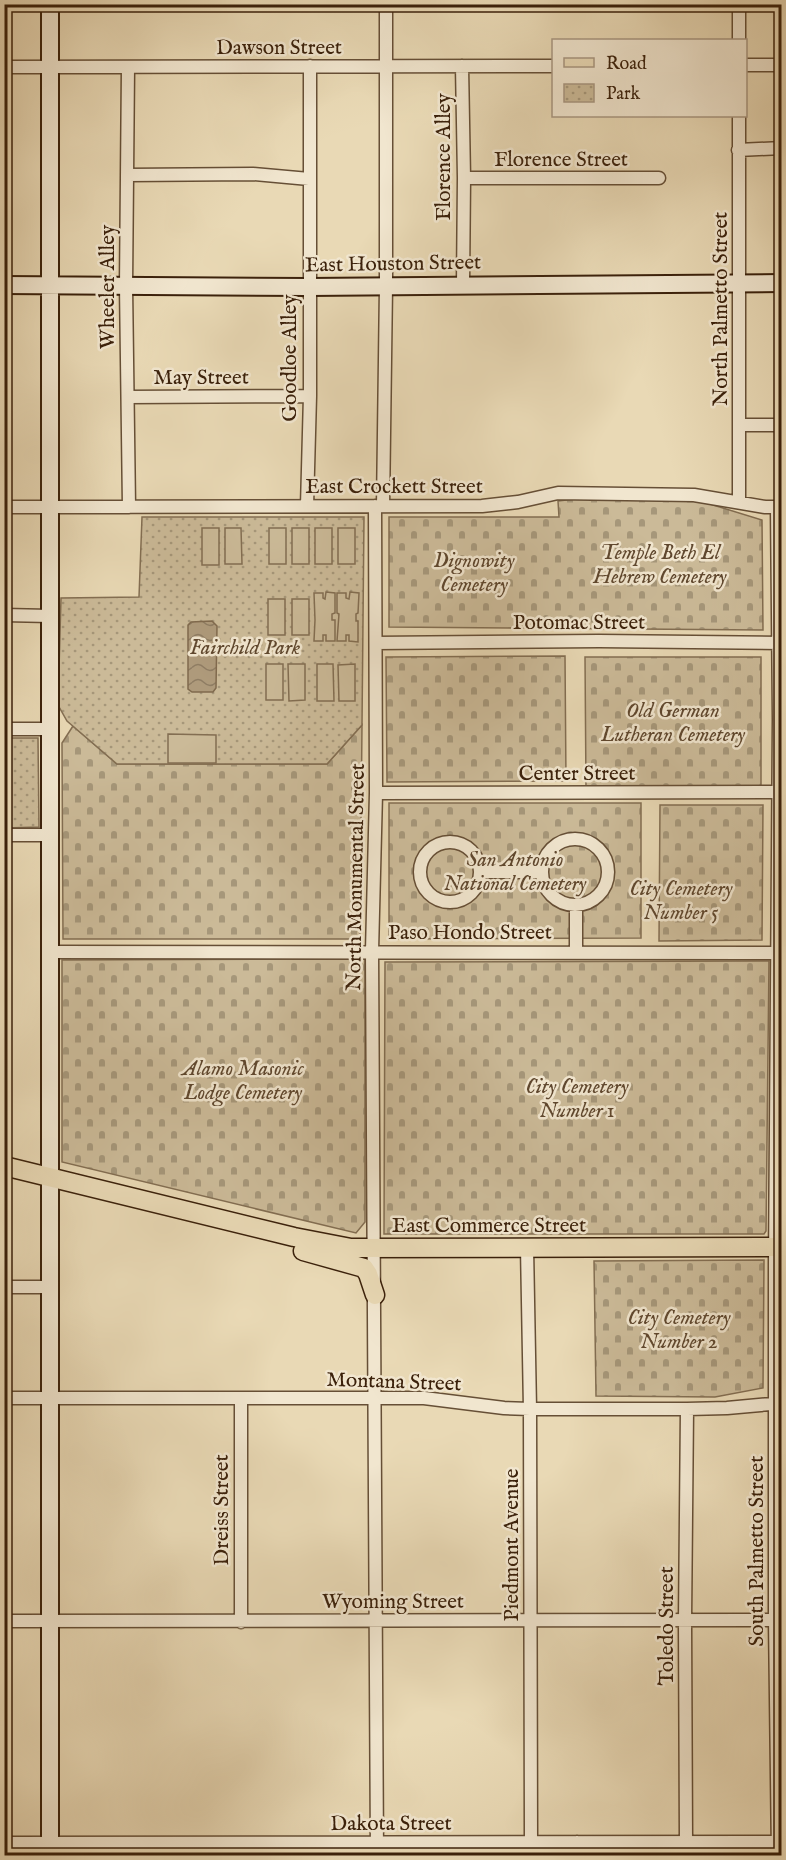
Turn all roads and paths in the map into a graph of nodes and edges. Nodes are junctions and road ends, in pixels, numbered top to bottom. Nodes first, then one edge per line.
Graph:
1 (50, 4) edge
2 (386, 4) edge
3 (739, 4) edge
4 (739, 39) edge
5 (747, 65) edge
6 (782, 65) edge
7 (49, 66) junction
8 (309, 66) junction
9 (385, 66) junction
10 (462, 66) junction
11 (552, 66) edge
12 (4, 67) edge
13 (128, 67) junction
14 (738, 117) edge
15 (782, 148) edge
16 (738, 150) junction
17 (128, 175) junction
18 (464, 178) junction
19 (659, 178) dead end
20 (309, 179) junction
21 (782, 283) edge
22 (739, 284) junction
23 (4, 285) edge
24 (386, 285) junction
25 (463, 285) junction
26 (50, 286) junction
27 (126, 286) junction
28 (309, 286) junction
29 (310, 396) junction
30 (128, 397) junction
31 (740, 425) junction
32 (782, 425) edge
33 (739, 502) junction
34 (307, 506) junction
35 (379, 506) junction
36 (4, 507) edge
37 (50, 507) junction
38 (129, 507) junction
39 (779, 507) edge
40 (4, 615) edge
41 (50, 616) junction
42 (376, 643) junction
43 (779, 643) edge
44 (4, 729) edge
45 (50, 729) junction
46 (780, 792) edge
47 (376, 793) junction
48 (4, 835) edge
49 (50, 835) junction
50 (481, 872) junction
51 (542, 872) junction
52 (576, 906) junction
53 (372, 951) junction
54 (49, 952) junction
55 (576, 952) junction
56 (779, 953) edge
57 (779, 1100) edge
58 (4, 1166) edge
59 (49, 1177) junction
60 (200, 1214) junction
61 (527, 1247) junction
62 (778, 1247) edge
63 (374, 1248) junction
64 (4, 1287) edge
65 (50, 1287) junction
66 (375, 1295) junction
67 (50, 1397) junction
68 (375, 1397) junction
69 (4, 1398) edge
70 (241, 1398) junction
71 (778, 1403) edge
72 (530, 1409) junction
73 (687, 1409) junction
74 (531, 1620) junction
75 (778, 1620) edge
76 (4, 1621) edge
77 (50, 1621) junction
78 (376, 1621) junction
79 (685, 1621) junction
80 (241, 1622) junction
81 (377, 1842) junction
82 (531, 1842) junction
83 (577, 1842) junction
84 (686, 1842) junction
85 (778, 1842) junction
86 (4, 1843) edge
87 (50, 1849) edge
88 (377, 1856) edge
89 (577, 1856) edge
90 (778, 1856) edge

1 - 7 street
2 - 9 street, North Monumental Street
3 - 4 street
5 - 6 street
7 - 12 street, Dawson Street
7 - 13 street, Dawson Street
7 - 26 street
8 - 9 street, Dawson Street
8 - 13 street, Dawson Street
8 - 20 street, Goodloe Alley
9 - 10 street, Dawson Street
9 - 24 street, North Monumental Street
10 - 11 street, Dawson Street
10 - 18 street, Florence Alley
13 - 17 street, Wheeler Alley
14 - 16 street, North Palmetto Street
15 - 16 street
16 - 22 street, North Palmetto Street
17 - 20 street
17 - 27 street, Wheeler Alley
18 - 19 street, Florence Street
18 - 25 street, Florence Alley
20 - 28 street, Goodloe Alley
21 - 22 street, East Houston Street
22 - 25 street, East Houston Street
22 - 31 street, North Palmetto Street
23 - 26 street, East Houston Street
24 - 25 street, East Houston Street
24 - 28 street, East Houston Street
24 - 35 street, North Monumental Street
26 - 27 street, East Houston Street
26 - 37 street
27 - 28 street, East Houston Street
27 - 30 street, Wheeler Alley
28 - 29 street, Goodloe Alley
29 - 30 street, May Street
29 - 34 street, Goodloe Alley
30 - 38 street, Wheeler Alley
31 - 32 street
31 - 33 street, North Palmetto Street
33 - 35 street, East Crockett Street
33 - 39 street, East Crockett Street
34 - 35 street, East Crockett Street
34 - 38 street, East Crockett Street
35 - 42 street, North Monumental Street
36 - 37 street, East Crockett Street
37 - 38 street, East Crockett Street
37 - 41 street
39 - 43 street
40 - 41 street
41 - 45 street
42 - 43 street, Potomac Street
42 - 47 street, North Monumental Street
43 - 46 street
44 - 45 street
45 - 49 street
46 - 47 street, Center Street
46 - 56 street
47 - 53 street, North Monumental Street
48 - 49 street
49 - 54 street
50 - 50 street
50 - 51 street
51 - 52 street
51 - 52 street
52 - 55 street
53 - 54 street, Paso Hondo Street
53 - 55 street, Paso Hondo Street
53 - 63 street, North Monumental Street
54 - 59 street
55 - 56 street, Paso Hondo Street
56 - 57 street
57 - 62 street
58 - 59 main road, East Commerce Street
59 - 60 main road, East Commerce Street
59 - 65 street
60 - 63 main road, East Commerce Street
60 - 66 main road, East Commerce Street
61 - 62 main road, East Commerce Street
61 - 63 main road, East Commerce Street
61 - 72 street, Piedmont Avenue
62 - 71 street, South Palmetto Street
63 - 66 street, North Monumental Street
64 - 65 street
65 - 67 street
66 - 68 street, North Monumental Street
67 - 69 street, Montana Street
67 - 70 street, Montana Street
67 - 77 street
68 - 70 street, Montana Street
68 - 72 street, Montana Street
68 - 78 street, North Monumental Street
70 - 80 street, Dreiss Street
71 - 73 street, Montana Street
71 - 75 street, South Palmetto Street
72 - 73 street, Montana Street
72 - 74 street, Piedmont Avenue
73 - 79 street, Toledo Street
74 - 78 street, Wyoming Street
74 - 79 street, Wyoming Street
74 - 82 street, Piedmont Avenue
75 - 79 street, Wyoming Street
75 - 85 street, South Palmetto Street
76 - 77 street, Wyoming Street
77 - 80 street, Wyoming Street
77 - 87 street
78 - 80 street, Wyoming Street
78 - 81 street, North Monumental Street
79 - 84 street, Toledo Street
81 - 82 street, Dakota Street
81 - 87 street, Dakota Street
81 - 88 street, North Monumental Street
82 - 83 street, Dakota Street
83 - 84 street, Dakota Street
83 - 89 street
84 - 85 street, Dakota Street
85 - 90 street, South Palmetto Street
86 - 87 street, Dakota Street

